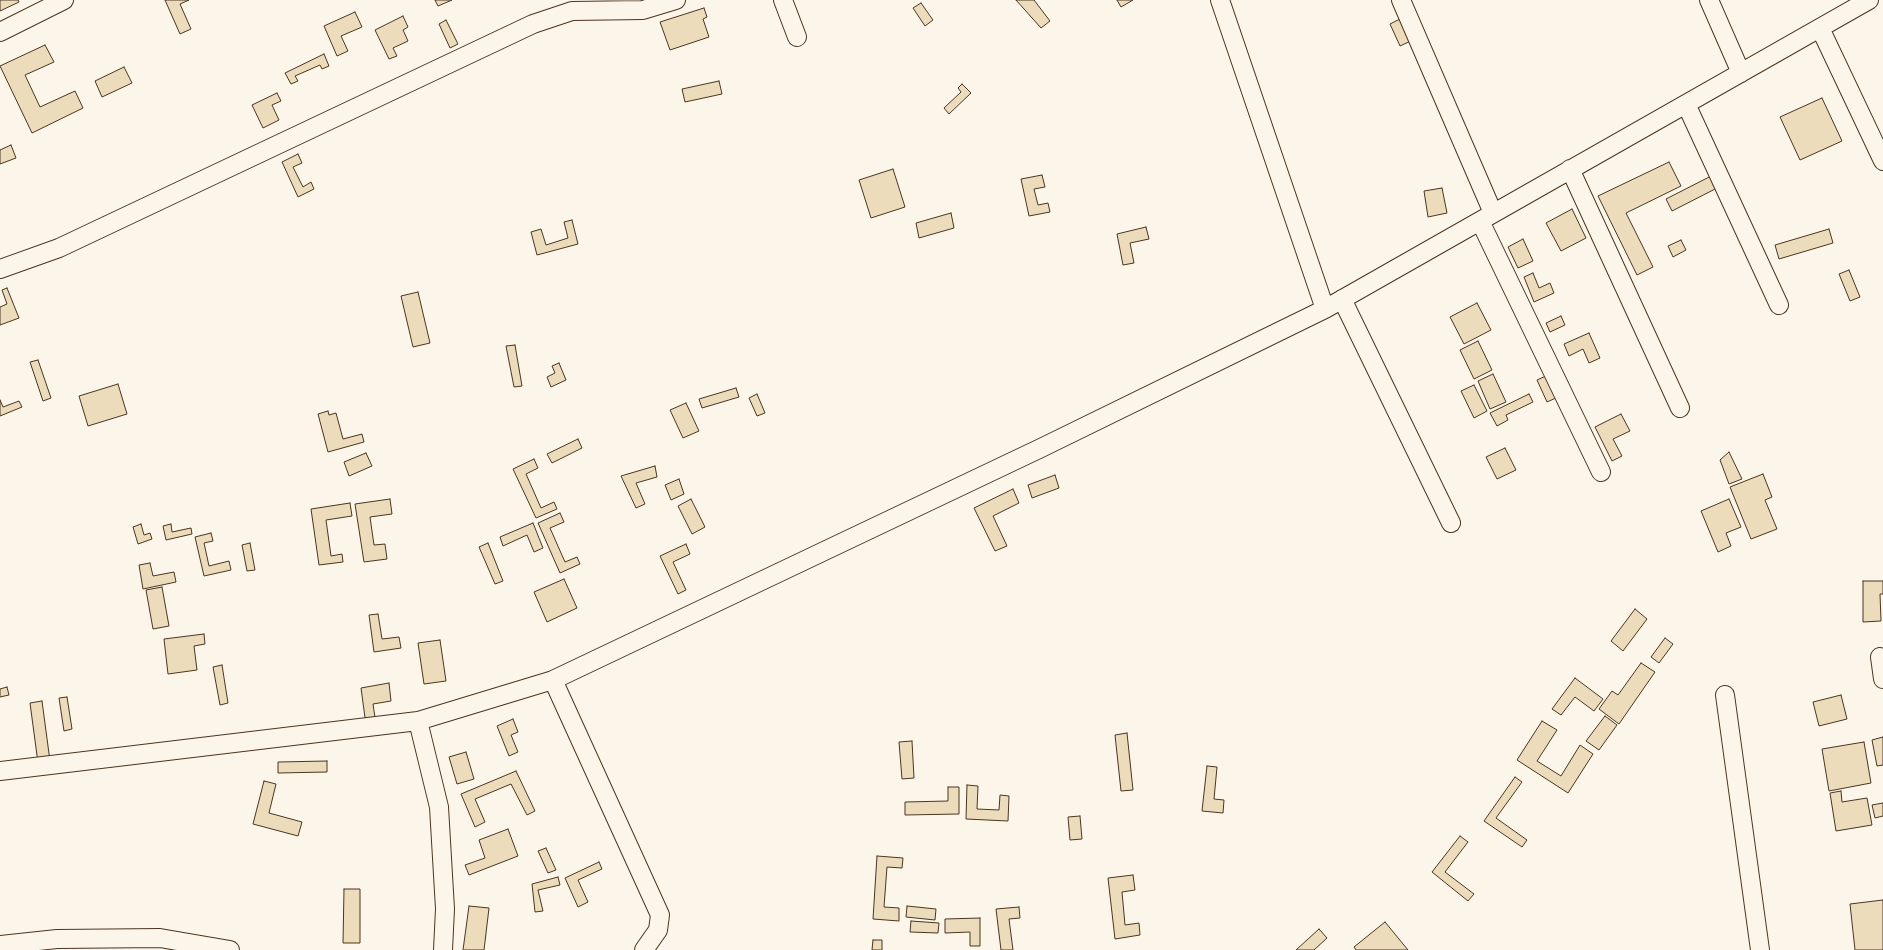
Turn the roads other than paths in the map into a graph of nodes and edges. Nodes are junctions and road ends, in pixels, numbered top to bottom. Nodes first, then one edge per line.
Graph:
1 (64, 0) edge
2 (676, 0) edge
3 (783, 0) edge
4 (1220, 0) edge
5 (1401, 0) edge
6 (1709, 0) edge
7 (1869, 0) edge
8 (1820, 28) junction
9 (0, 32) edge
10 (797, 37) dead end
11 (1741, 73) junction
12 (1686, 104) junction
13 (1883, 161) edge
14 (1570, 169) junction
15 (1487, 217) junction
16 (0, 269) edge
17 (1342, 299) junction
18 (1780, 305) dead end
19 (1325, 309) junction
20 (1680, 408) dead end
21 (1601, 472) dead end
22 (1451, 523) dead end
23 (1880, 657) dead end
24 (1883, 679) edge
25 (553, 680) junction
26 (1725, 695) dead end
27 (418, 721) junction
28 (0, 771) edge
29 (0, 945) edge
30 (230, 950) edge
31 (443, 950) edge
32 (644, 950) edge
33 (1760, 950) edge

1 - 9 street
2 - 16 street
3 - 10 street
4 - 19 street
5 - 15 street
6 - 11 street
7 - 8 street
8 - 11 street
8 - 13 street
11 - 12 street
12 - 14 street
12 - 18 street
14 - 15 street
14 - 20 street
15 - 17 street
15 - 21 street
17 - 19 street
17 - 22 street
19 - 25 street
23 - 24 street
25 - 27 street
25 - 32 street
26 - 33 street
27 - 28 street
27 - 31 street
29 - 30 street

